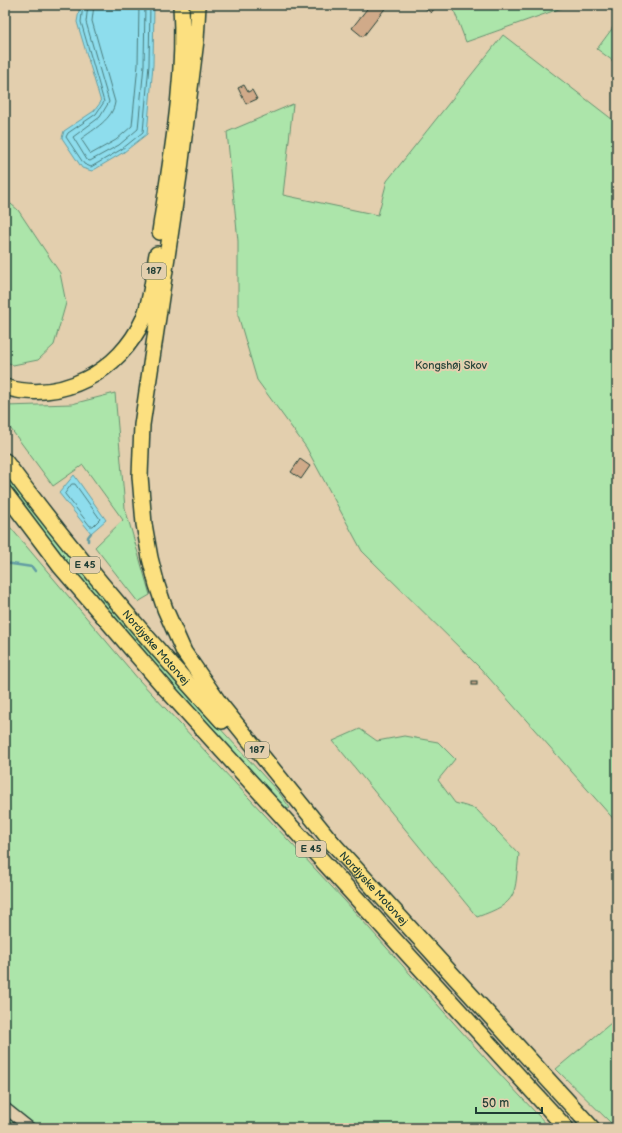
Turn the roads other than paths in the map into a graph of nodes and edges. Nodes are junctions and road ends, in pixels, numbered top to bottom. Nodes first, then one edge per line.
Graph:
1 (181, 5) edge
2 (198, 8) edge
3 (5, 387) edge
4 (5, 461) edge
5 (5, 493) edge
6 (5, 500) edge
7 (60, 566) junction
8 (334, 845) junction
9 (5, 1108) edge
10 (30, 1128) edge
11 (566, 1128) edge
12 (592, 1128) edge

1 - 3 highway, 187
2 - 8 highway, 187
4 - 8 highway, Nordjyske Motorvej / E 45
5 - 7 highway, Nordjyske Motorvej / E 45
6 - 7 highway
7 - 11 highway, Nordjyske Motorvej / E 45
8 - 12 highway, Nordjyske Motorvej / E 45
9 - 10 street

